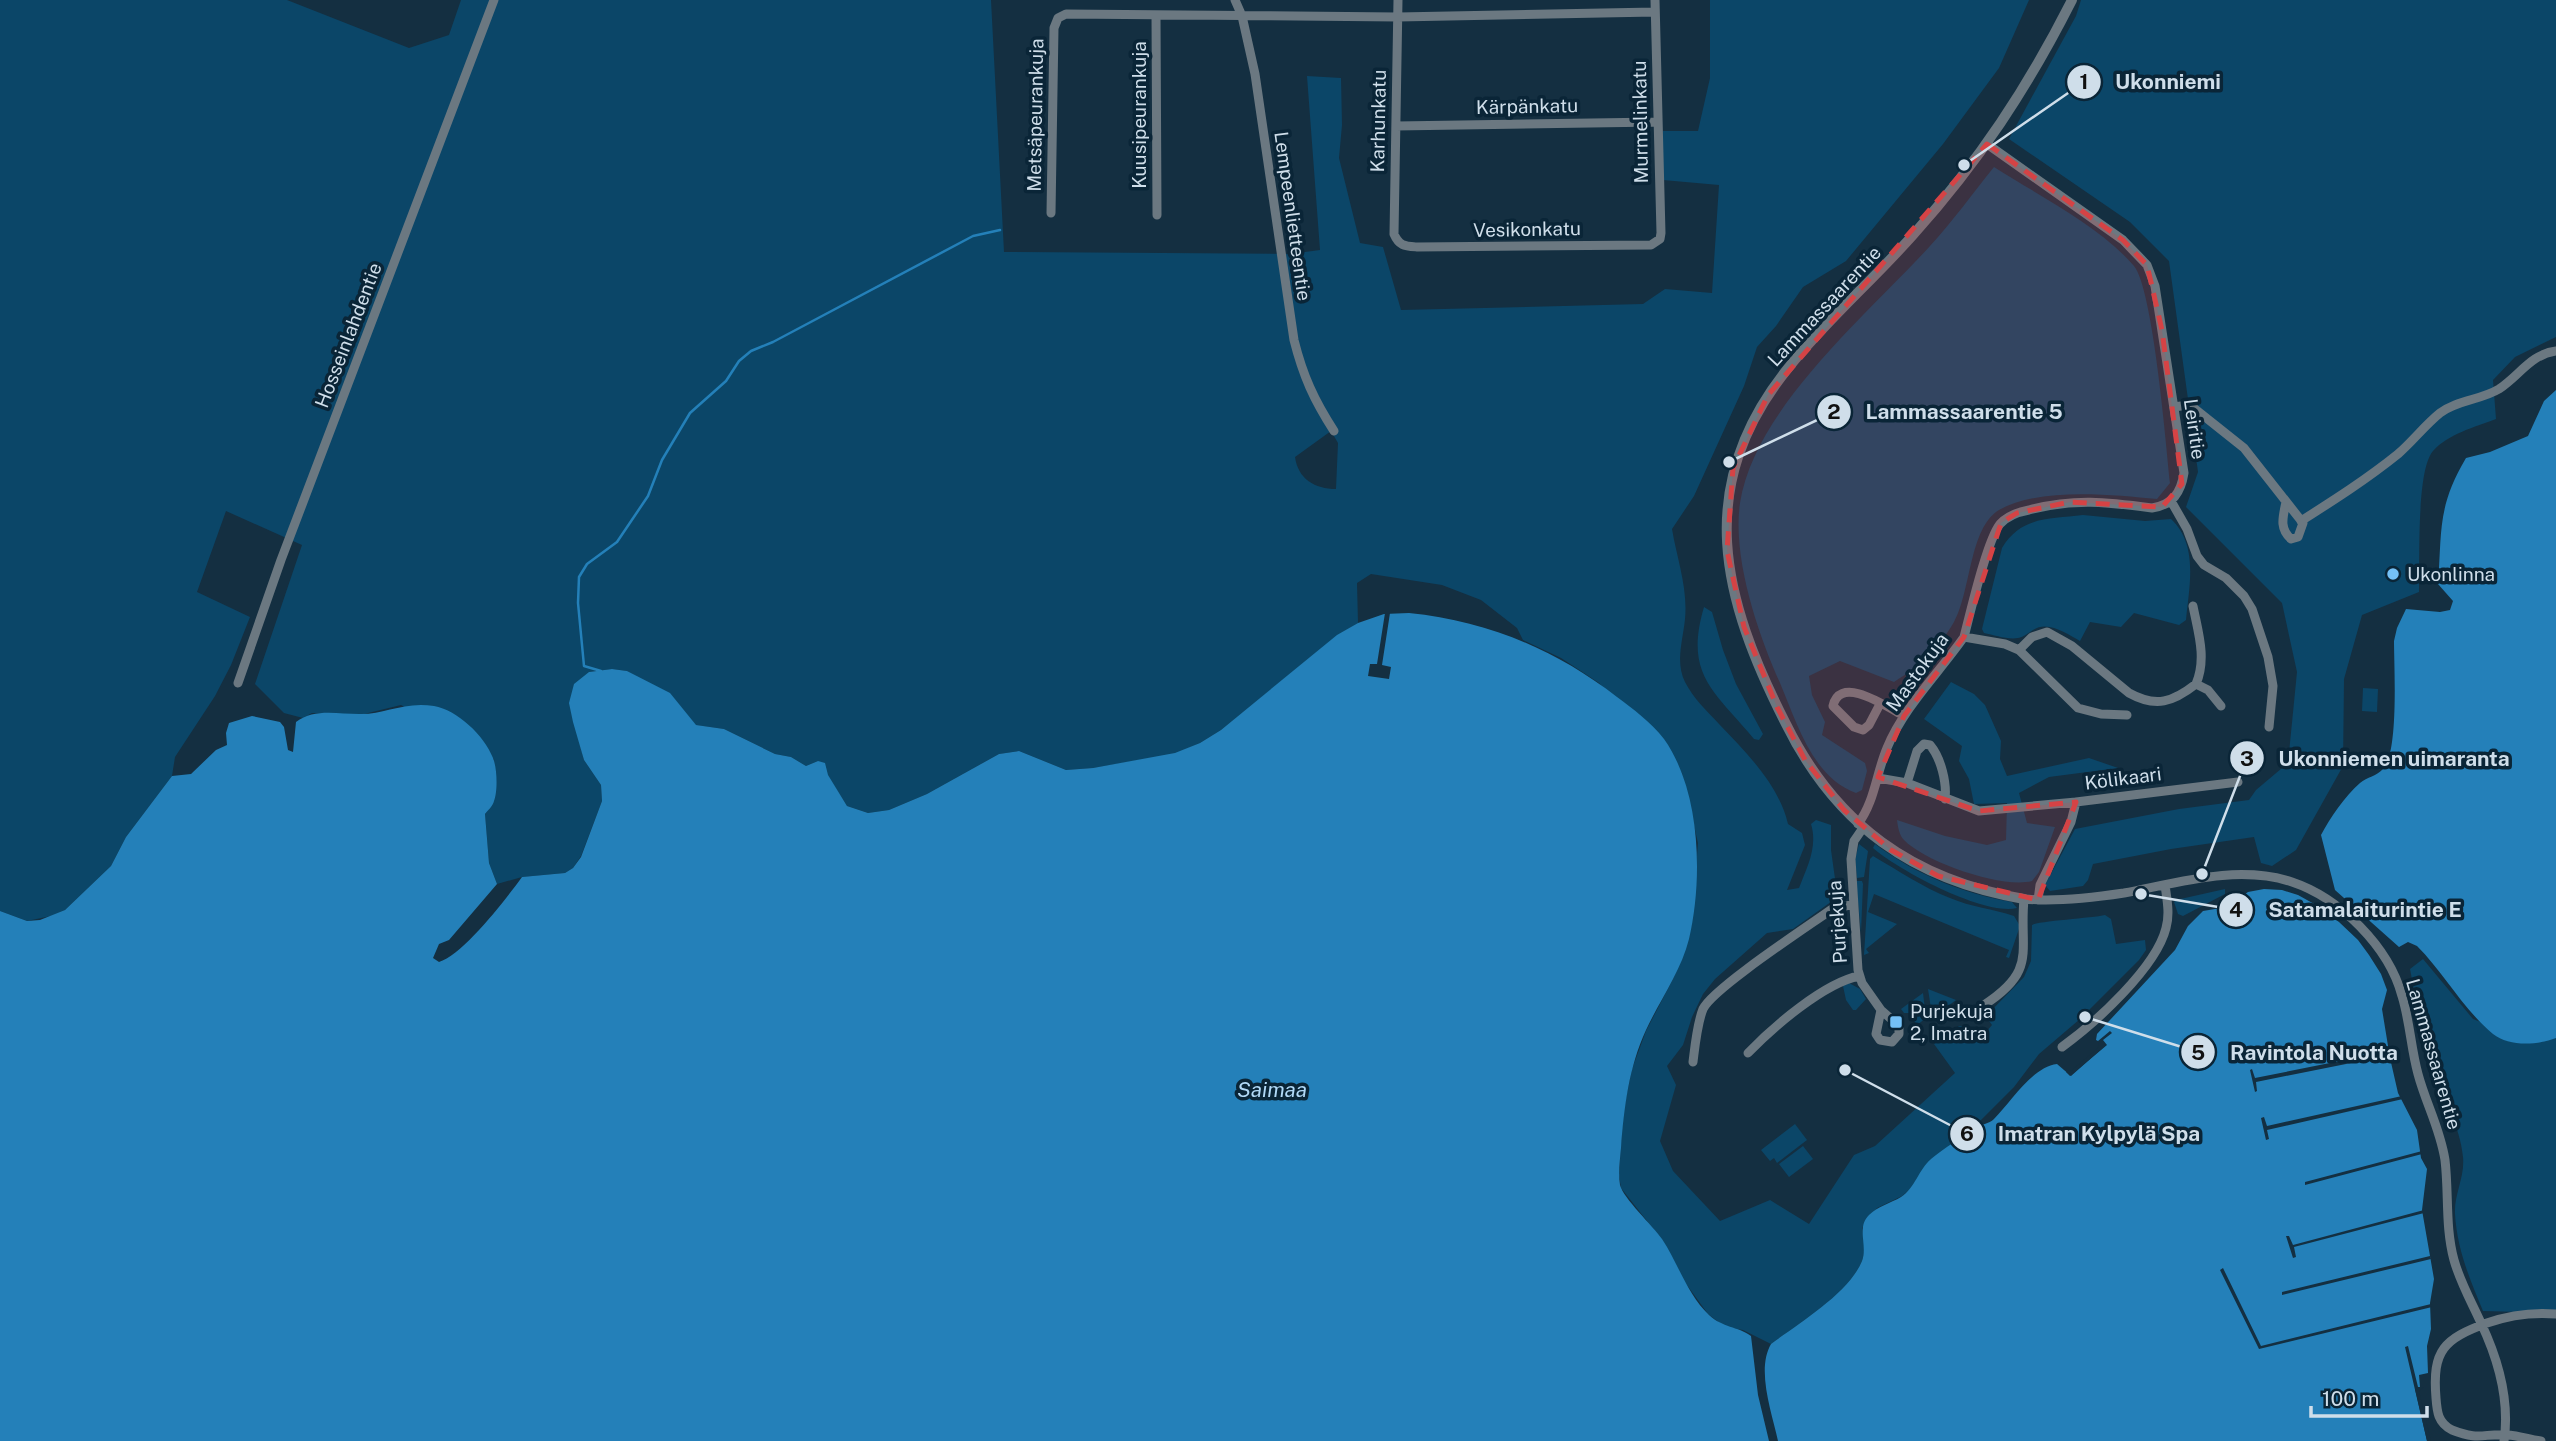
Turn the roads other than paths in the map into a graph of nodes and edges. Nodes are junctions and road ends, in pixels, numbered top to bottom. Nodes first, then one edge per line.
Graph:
1 (494, 0) edge
2 (1235, 0) edge
3 (1398, 0) edge
4 (1655, 0) edge
5 (2072, 0) edge
6 (1655, 12) junction
7 (1156, 15) junction
8 (1242, 16) junction
9 (1398, 17) junction
10 (1658, 122) junction
11 (1396, 125) junction
12 (1987, 144) junction
13 (1051, 213) dead end
14 (1157, 215) dead end
15 (1397, 242) joint
16 (1657, 243) joint
17 (2556, 351) edge
18 (2174, 407) junction
19 (1334, 431) dead end
20 (2171, 501) junction
21 (2286, 502) junction
22 (2302, 522) junction
23 (2193, 606) dead end
24 (1964, 637) junction
25 (2019, 650) junction
26 (238, 683) dead end
27 (2196, 684) junction
28 (1880, 704) junction
29 (2221, 706) dead end
30 (2127, 715) dead end
31 (1903, 716) junction
32 (2269, 727) dead end
33 (1878, 778) junction
34 (2238, 782) dead end
35 (1907, 783) junction
36 (1945, 799) junction
37 (2076, 802) junction
38 (1861, 826) junction
39 (2165, 885) junction
40 (2024, 899) junction
41 (2038, 900) junction
42 (1853, 905) junction
43 (1859, 976) junction
44 (1984, 1005) dead end
45 (1881, 1010) dead end
46 (2062, 1047) dead end
47 (1748, 1053) dead end
48 (1693, 1062) dead end
49 (2556, 1314) edge
50 (2482, 1325) junction
51 (2504, 1438) edge
52 (2541, 1441) edge

1 - 26 street, Hosseinlahdentie
2 - 8 street, Lempeenlietteentie
3 - 9 street, Karhunkatu
4 - 6 street, Murmelinkatu
5 - 12 street, Lammassaarentie
6 - 9 street
6 - 10 street, Murmelinkatu
7 - 8 street
7 - 13 street, Metsäpeurankuja
7 - 14 street, Kuusipeurankuja
8 - 9 street
8 - 19 street, Lempeenlietteentie
9 - 11 street, Karhunkatu
10 - 11 street, Kärpänkatu
10 - 16 street, Murmelinkatu
11 - 15 street, Karhunkatu
12 - 18 street, Leiritie
12 - 38 street, Lammassaarentie
15 - 16 street, Vesikonkatu
17 - 22 street
18 - 20 street, Leiritie
18 - 21 street
20 - 24 street
20 - 32 street
21 - 22 street
21 - 22 street
23 - 27 street
24 - 25 street, Mastokuja
24 - 31 street, Mastokuja
25 - 27 street
25 - 30 street, Mastokuja
27 - 29 street
28 - 28 street
28 - 31 street
31 - 33 street, Mastokuja
33 - 35 street
33 - 38 street, Mastokuja
34 - 37 street, Kölikaari
35 - 36 street
35 - 36 street
36 - 37 street
37 - 41 street, Kölikaari
38 - 40 street, Lammassaarentie
38 - 42 street, Purjekuja
39 - 41 street, Lammassaarentie
39 - 46 street
39 - 50 street, Lammassaarentie
40 - 41 street, Lammassaarentie
40 - 44 street
42 - 43 street, Purjekuja
42 - 48 street
43 - 45 street, Purjekuja
43 - 47 street
49 - 50 street
50 - 51 street, Lammassaarentie
50 - 51 street
51 - 52 street

